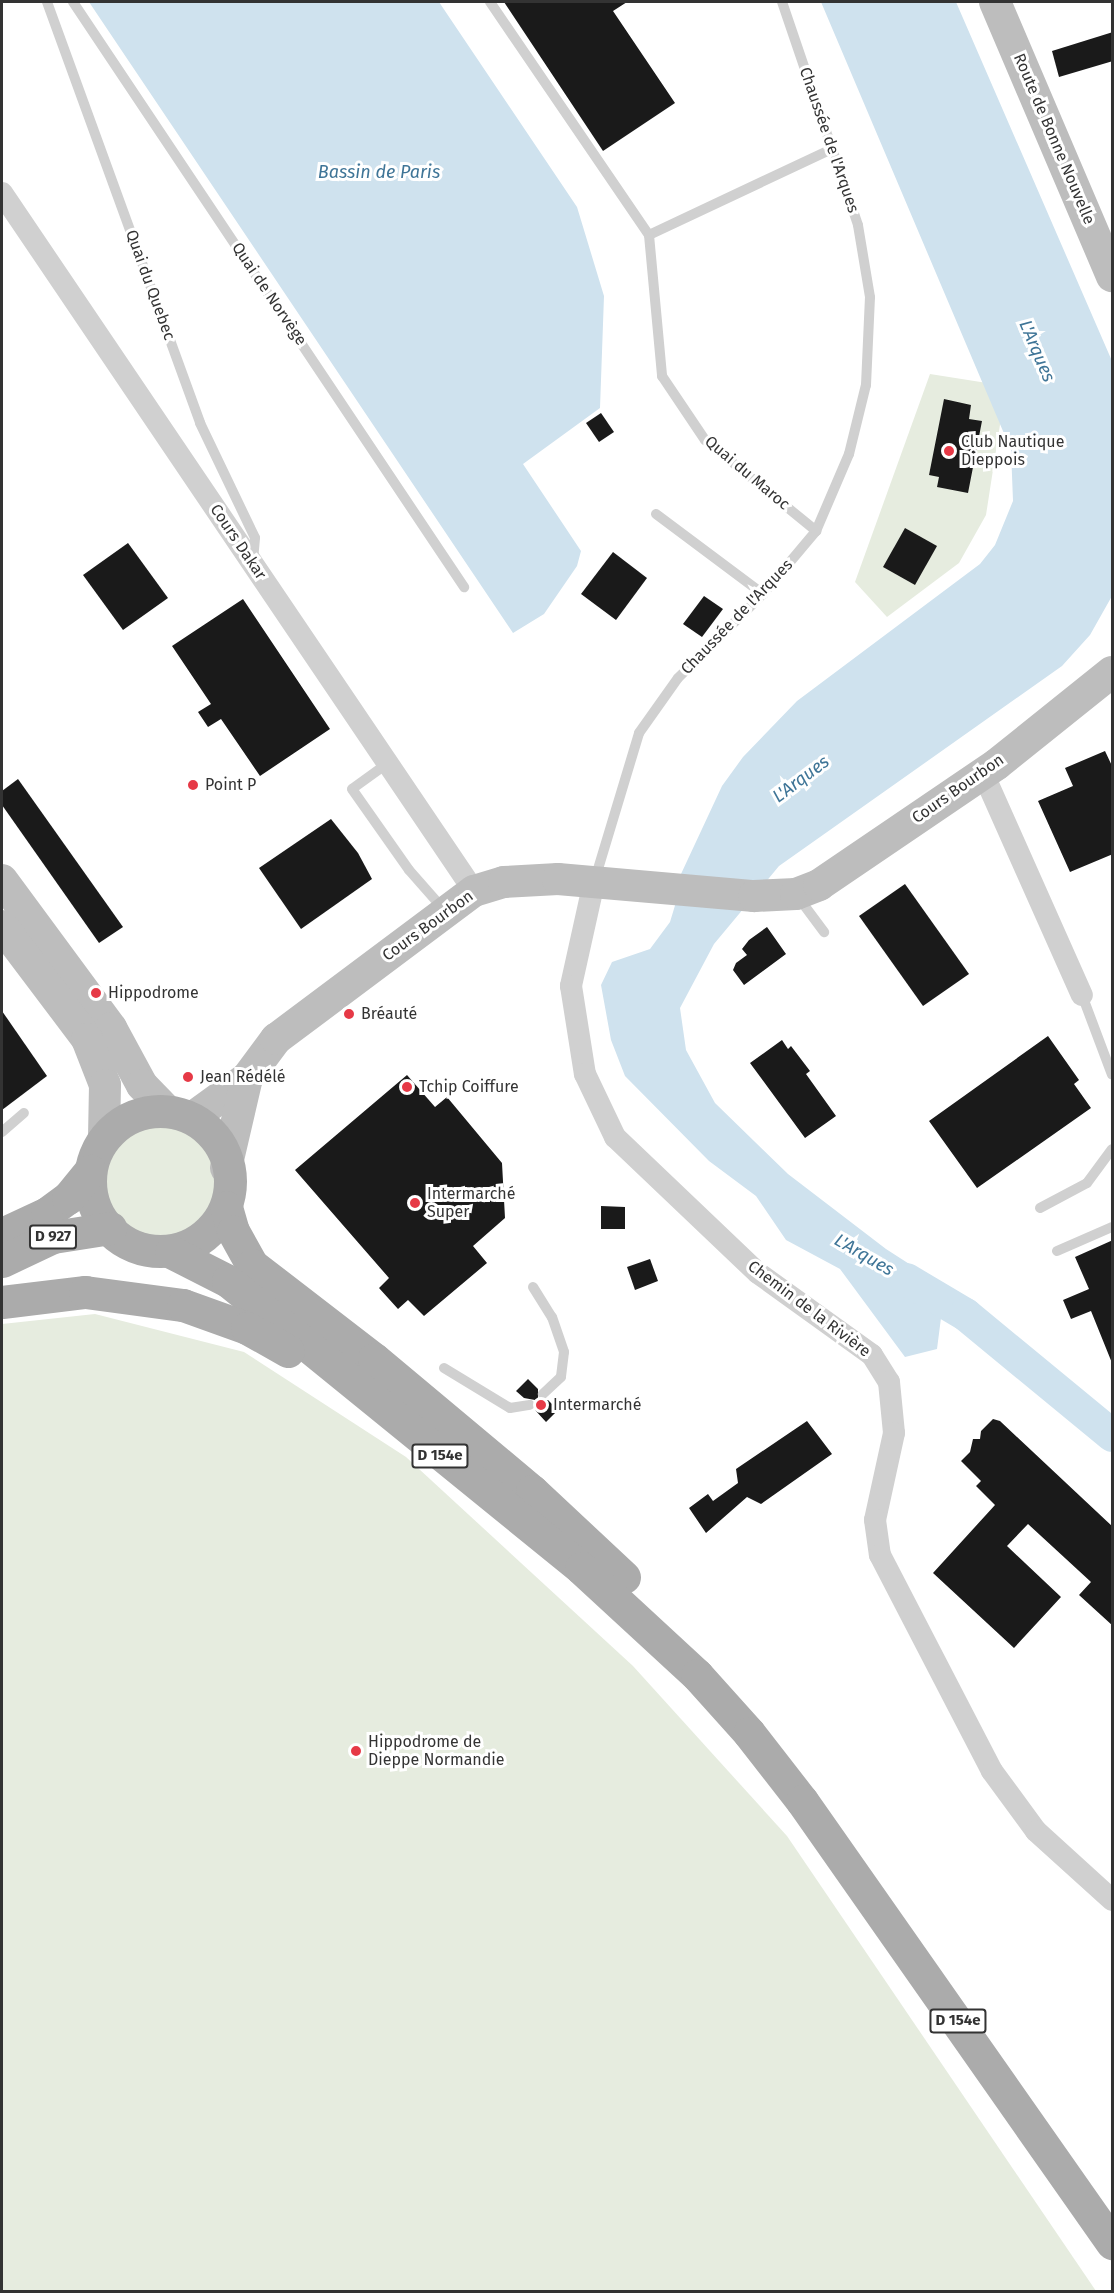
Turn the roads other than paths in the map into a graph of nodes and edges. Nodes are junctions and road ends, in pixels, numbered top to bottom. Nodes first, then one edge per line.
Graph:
1 (47, 2) edge
2 (73, 2) edge
3 (490, 2) edge
4 (782, 2) edge
5 (995, 2) edge
6 (832, 148) junction
7 (2, 193) edge
8 (650, 236) junction
9 (1113, 276) edge
10 (656, 514) dead end
11 (816, 531) junction
12 (253, 564) junction
13 (464, 587) dead end
14 (763, 594) junction
15 (1113, 672) edge
16 (388, 763) junction
17 (983, 773) junction
18 (2, 880) edge
19 (594, 882) junction
20 (474, 891) junction
21 (796, 894) junction
22 (445, 912) junction
23 (2, 926) edge
24 (824, 932) dead end
25 (1082, 995) joint
26 (1113, 1075) edge
27 (247, 1078) junction
28 (24, 1113) dead end
29 (179, 1114) junction
30 (2, 1132) edge
31 (104, 1138) junction
32 (1113, 1149) edge
33 (226, 1168) junction
34 (90, 1172) junction
35 (226, 1207) junction
36 (1040, 1208) dead end
37 (1113, 1227) edge
38 (110, 1228) junction
39 (2, 1234) edge
40 (1057, 1251) dead end
41 (171, 1252) junction
42 (2, 1261) edge
43 (533, 1287) dead end
44 (2, 1302) edge
45 (444, 1368) dead end
46 (543, 1395) dead end
47 (531, 1405) dead end
48 (393, 1419) junction
49 (802, 1801) junction
50 (1113, 1900) edge
51 (1113, 2243) edge

1 - 12 lane, Quai du Quebec
2 - 13 lane, Quai de Norvège
3 - 8 lane, Quai du Maroc
4 - 6 lane, Chaussée de l'Arques
5 - 9 main road, Route de Bonne Nouvelle
6 - 8 lane
6 - 11 lane, Chaussée de l'Arques
7 - 12 street, Cours Dakar
8 - 11 lane, Quai du Maroc
10 - 14 lane
11 - 14 lane, Chaussée de l'Arques
12 - 16 street, Cours Dakar
14 - 19 lane, Chaussée de l'Arques
15 - 17 main road, Cours Bourbon
16 - 20 street, Cours Dakar
16 - 22 lane
17 - 21 main road, Cours Bourbon
17 - 25 street
18 - 29 main road
19 - 20 main road, Cours Bourbon
19 - 21 main road, Cours Bourbon
19 - 50 street, Chemin de la Rivière
20 - 22 main road, Cours Bourbon
21 - 24 lane
22 - 27 main road, Cours Bourbon
23 - 31 main road
25 - 26 lane
27 - 29 main road, Cours Bourbon
27 - 33 main road, Cours Bourbon
28 - 30 lane
29 - 31 main road
29 - 33 main road
31 - 34 main road
32 - 36 lane
33 - 35 main road
34 - 38 main road
34 - 39 main road, D 927
35 - 41 main road
35 - 49 main road, D 154e
37 - 40 lane
38 - 41 main road
38 - 42 main road, D 927
41 - 48 main road, D 154e
43 - 46 lane
44 - 48 main road
45 - 47 lane
48 - 49 main road, D 154e
49 - 51 main road, D 154e

